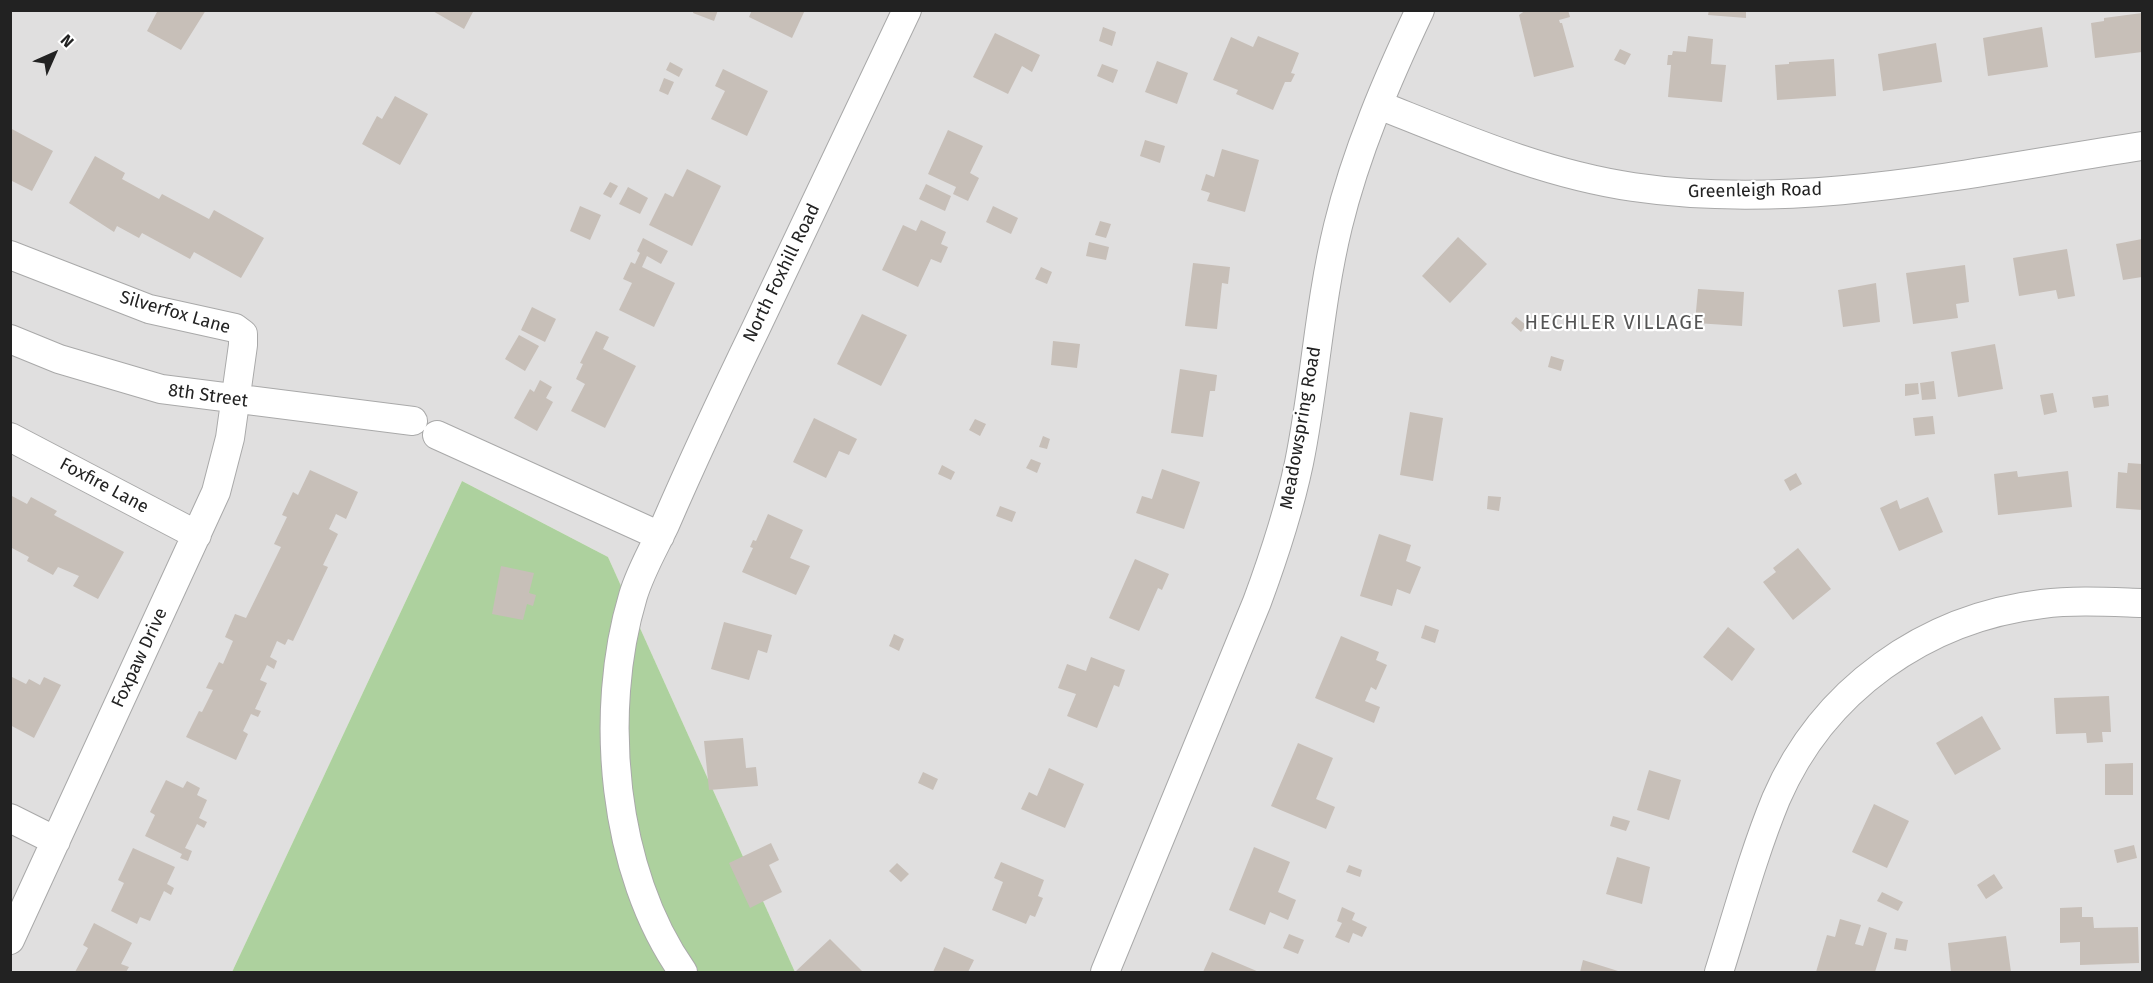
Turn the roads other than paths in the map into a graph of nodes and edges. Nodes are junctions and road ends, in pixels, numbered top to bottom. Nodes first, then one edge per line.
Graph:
1 (906, 10) edge
2 (1420, 10) edge
3 (1379, 105) junction
4 (2142, 146) edge
5 (10, 255) edge
6 (10, 339) edge
7 (239, 366) joint
8 (234, 400) junction
9 (10, 437) edge
10 (197, 534) junction
11 (660, 536) junction
12 (2142, 603) edge
13 (10, 818) edge
14 (56, 841) junction
15 (10, 940) edge
16 (683, 972) edge
17 (1105, 972) edge
18 (1719, 972) edge

1 - 11 street, North Foxhill Road
2 - 3 street, Meadowspring Road
3 - 4 street, Greenleigh Road
3 - 17 street, Meadowspring Road
5 - 7 street, Silverfox Lane
6 - 8 street, 8th Street
7 - 8 street, Foxpaw Drive
8 - 10 street, Foxpaw Drive
8 - 11 street, 8th Street
9 - 10 street, Foxfire Lane
10 - 14 street, Foxpaw Drive
11 - 16 street, North Foxhill Road
12 - 18 street
13 - 14 street
14 - 15 street, Foxpaw Drive

